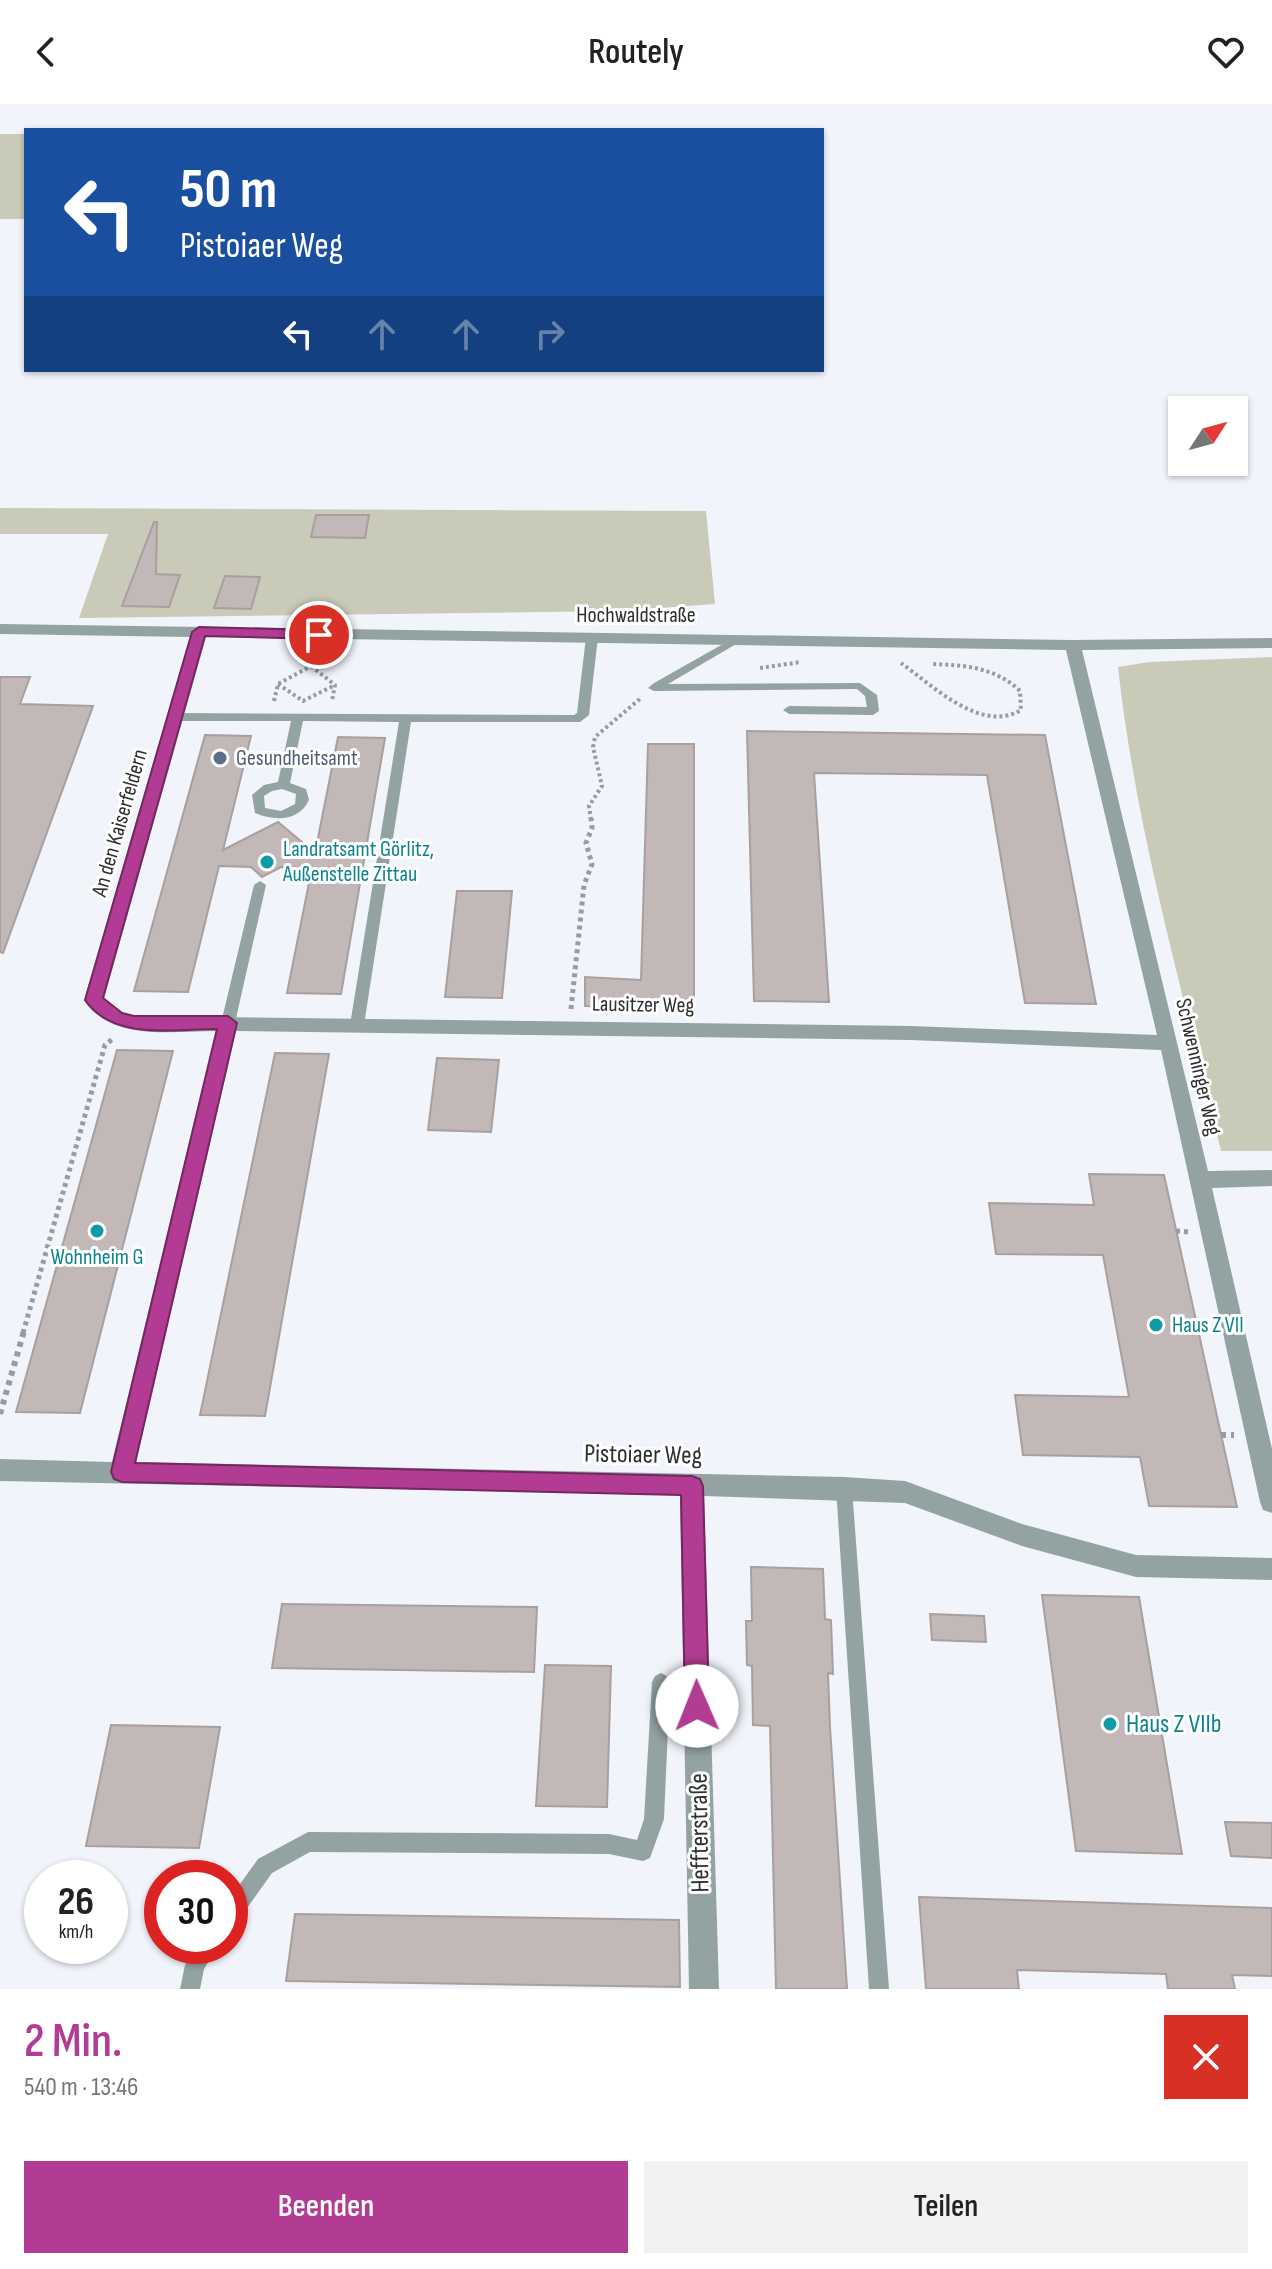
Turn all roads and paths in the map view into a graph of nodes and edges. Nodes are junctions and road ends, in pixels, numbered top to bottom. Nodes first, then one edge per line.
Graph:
1 (0, 629) edge
2 (199, 632) junction
3 (319, 635) junction
4 (592, 637) junction
5 (739, 638) junction
6 (1272, 643) edge
7 (1073, 645) junction
8 (807, 661) dead end
9 (888, 662) dead end
10 (901, 663) junction
11 (311, 666) junction
12 (278, 684) junction
13 (335, 685) junction
14 (715, 686) junction
15 (654, 688) junction
16 (789, 710) dead end
17 (176, 717) junction
18 (298, 718) junction
19 (270, 719) junction
20 (328, 719) junction
21 (405, 720) junction
22 (283, 785) dead end
23 (260, 885) dead end
24 (125, 1021) junction
25 (228, 1023) junction
26 (357, 1025) junction
27 (569, 1028) junction
28 (1169, 1043) junction
29 (1272, 1178) edge
30 (1199, 1180) junction
31 (1176, 1231) dead end
32 (1190, 1232) dead end
33 (0, 1414) edge
34 (0, 1470) edge
35 (122, 1472) junction
36 (692, 1486) junction
37 (844, 1488) junction
38 (1272, 1502) edge
39 (1272, 1569) edge
40 (661, 1682) dead end
41 (248, 1890) edge
42 (196, 1964) edge
43 (190, 1989) edge
44 (704, 1989) edge
45 (879, 1989) edge

1 - 2 street, Hochwaldstraße
2 - 3 street, Hochwaldstraße
2 - 17 street, An den Kaiserfeldern
3 - 4 street, Hochwaldstraße
3 - 11 path
4 - 5 street, Hochwaldstraße
4 - 21 lane
5 - 7 street, Hochwaldstraße
5 - 15 lane
6 - 7 street, Hochwaldstraße
7 - 28 street, Schwenninger Weg
8 - 14 path
9 - 10 path
10 - 10 path
11 - 12 path
11 - 13 path
12 - 13 path
12 - 19 path
13 - 20 path
14 - 15 lane
14 - 16 lane
15 - 27 path
17 - 19 lane
17 - 24 street, An den Kaiserfeldern
18 - 19 lane
18 - 20 lane
18 - 22 lane
20 - 21 lane
21 - 26 lane
23 - 25 lane
24 - 25 street, Lausitzer Weg
24 - 33 path
25 - 26 street, Lausitzer Weg
25 - 35 street
26 - 27 street, Lausitzer Weg
27 - 28 street, Lausitzer Weg
28 - 30 street, Schwenninger Weg
29 - 30 street
30 - 38 street, Schwenninger Weg
31 - 32 path
34 - 35 street, Pistoiaer Weg
35 - 36 street, Pistoiaer Weg
36 - 37 street, Pistoiaer Weg
36 - 44 street, Heffterstraße
37 - 39 street, Pistoiaer Weg
37 - 45 lane
40 - 41 lane
42 - 43 lane

